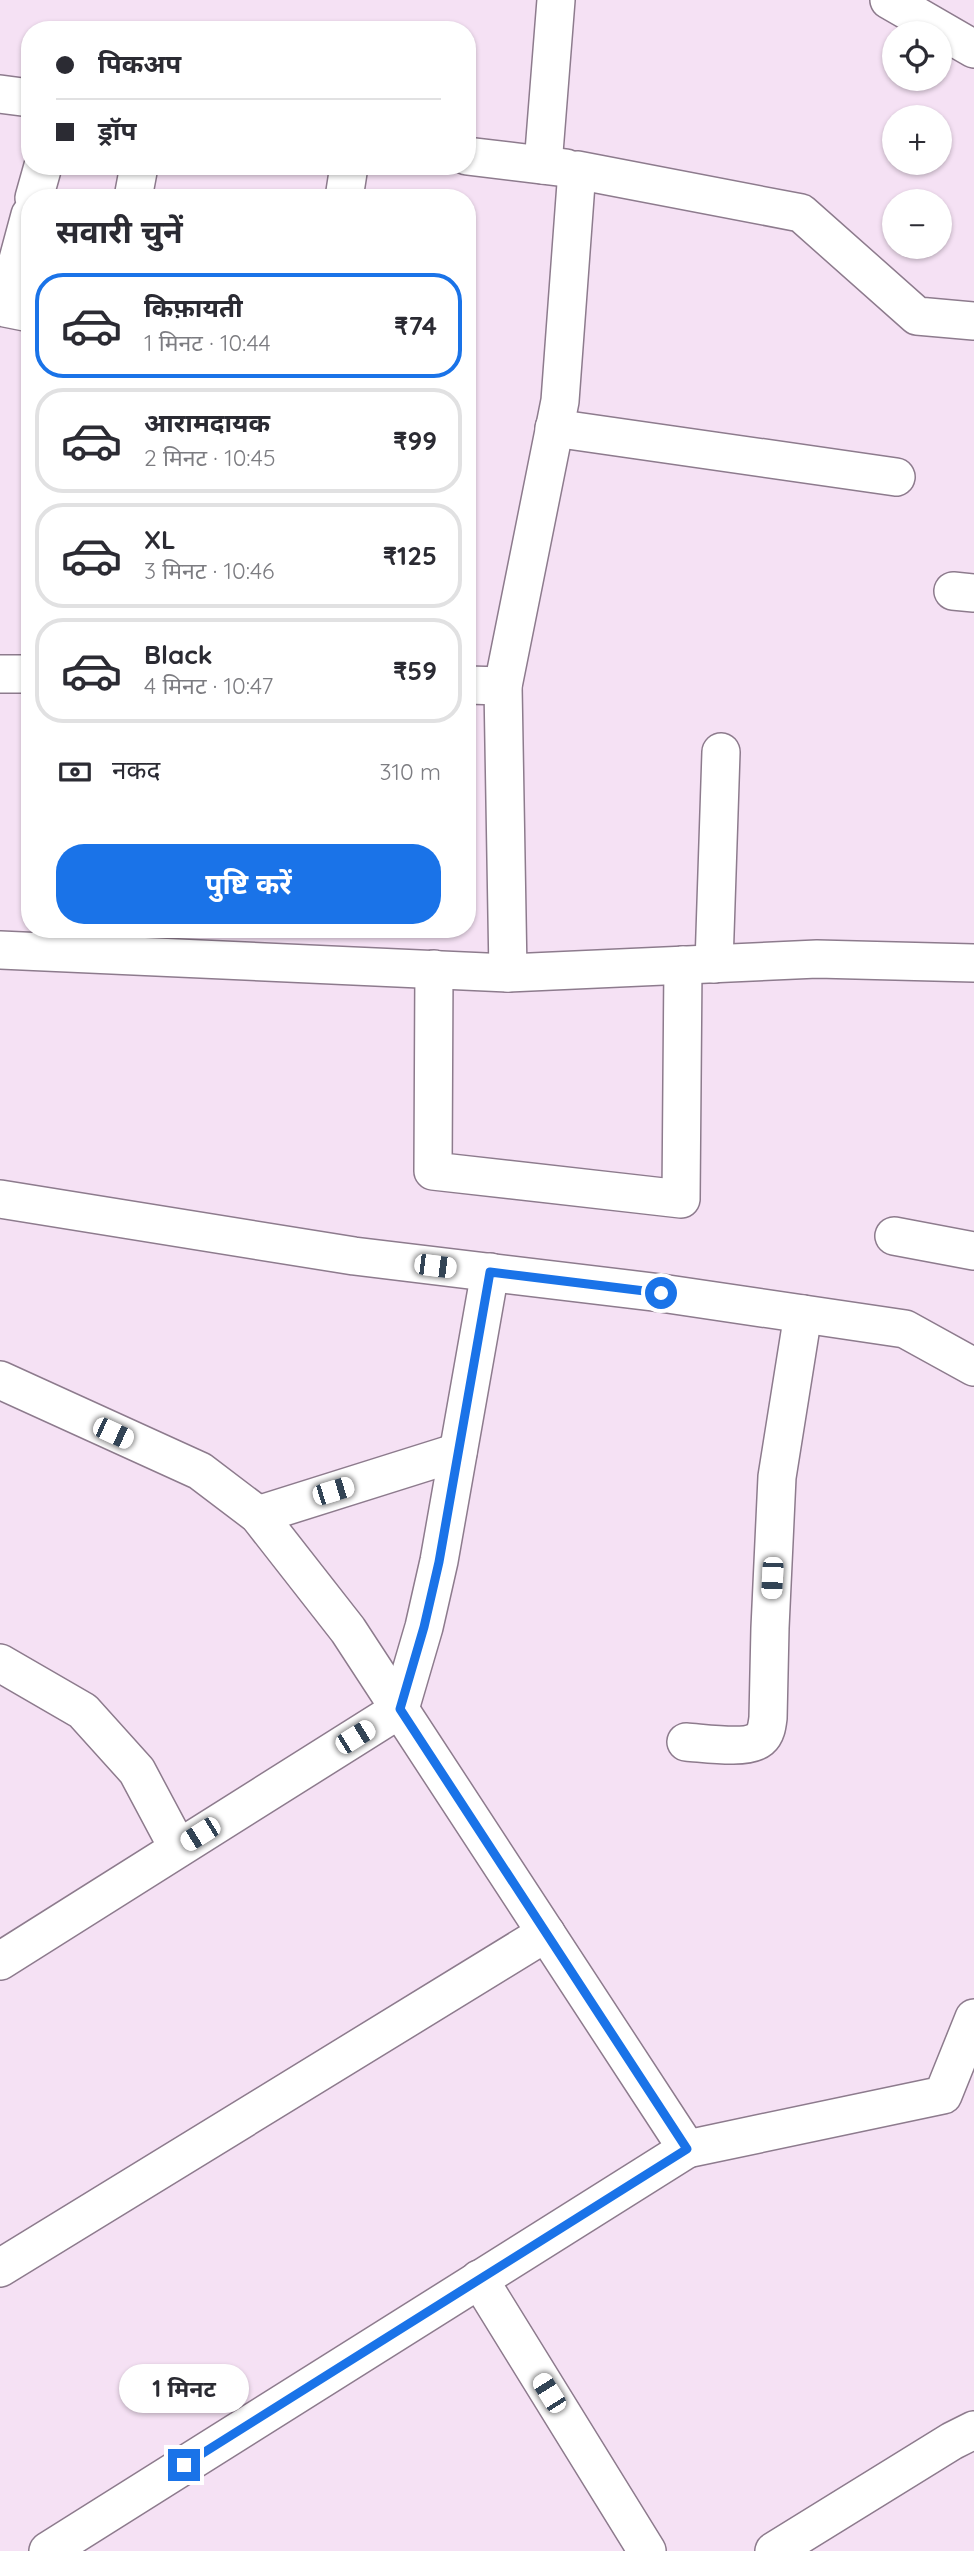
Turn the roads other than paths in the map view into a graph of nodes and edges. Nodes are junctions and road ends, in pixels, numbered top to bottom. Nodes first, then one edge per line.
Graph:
1 (556, 0) edge
2 (889, 0) edge
3 (974, 49) edge
4 (0, 94) edge
5 (21, 97) edge
6 (476, 157) edge
7 (560, 168) junction
8 (21, 248) edge
9 (21, 311) edge
10 (974, 321) edge
11 (554, 428) junction
12 (896, 477) dead end
13 (0, 674) edge
14 (21, 674) edge
15 (476, 686) edge
16 (503, 687) junction
17 (721, 752) dead end
18 (0, 950) edge
19 (974, 963) edge
20 (699, 964) junction
21 (434, 970) junction
22 (508, 973) junction
23 (0, 1199) edge
24 (894, 1236) dead end
25 (974, 1251) edge
26 (490, 1272) junction
27 (803, 1314) junction
28 (974, 1367) edge
29 (0, 1380) edge
30 (458, 1452) junction
31 (258, 1514) junction
32 (0, 1662) edge
33 (400, 1709) junction
34 (687, 1742) dead end
35 (178, 1848) junction
36 (545, 1933) junction
37 (0, 1961) edge
38 (974, 2018) edge
39 (687, 2149) junction
40 (0, 2268) edge
41 (479, 2279) junction
42 (974, 2430) edge
43 (48, 2551) edge
44 (647, 2551) edge
45 (774, 2551) edge

1 - 7 street
2 - 3 street
4 - 5 street
6 - 7 street
7 - 10 street
7 - 11 street
8 - 9 street
11 - 12 street
11 - 16 street
13 - 14 street
15 - 16 street
16 - 22 street
17 - 20 street
18 - 21 street
19 - 20 street
20 - 21 street
20 - 22 street
21 - 22 street
23 - 26 street
24 - 25 street
26 - 27 street
26 - 30 street
27 - 28 street
27 - 34 street
29 - 31 street
30 - 31 street
30 - 33 street
31 - 33 street
32 - 35 street
33 - 35 street
33 - 36 street
35 - 37 street
36 - 39 street
36 - 40 street
38 - 39 street
39 - 41 street
41 - 43 street
41 - 44 street
42 - 45 street

